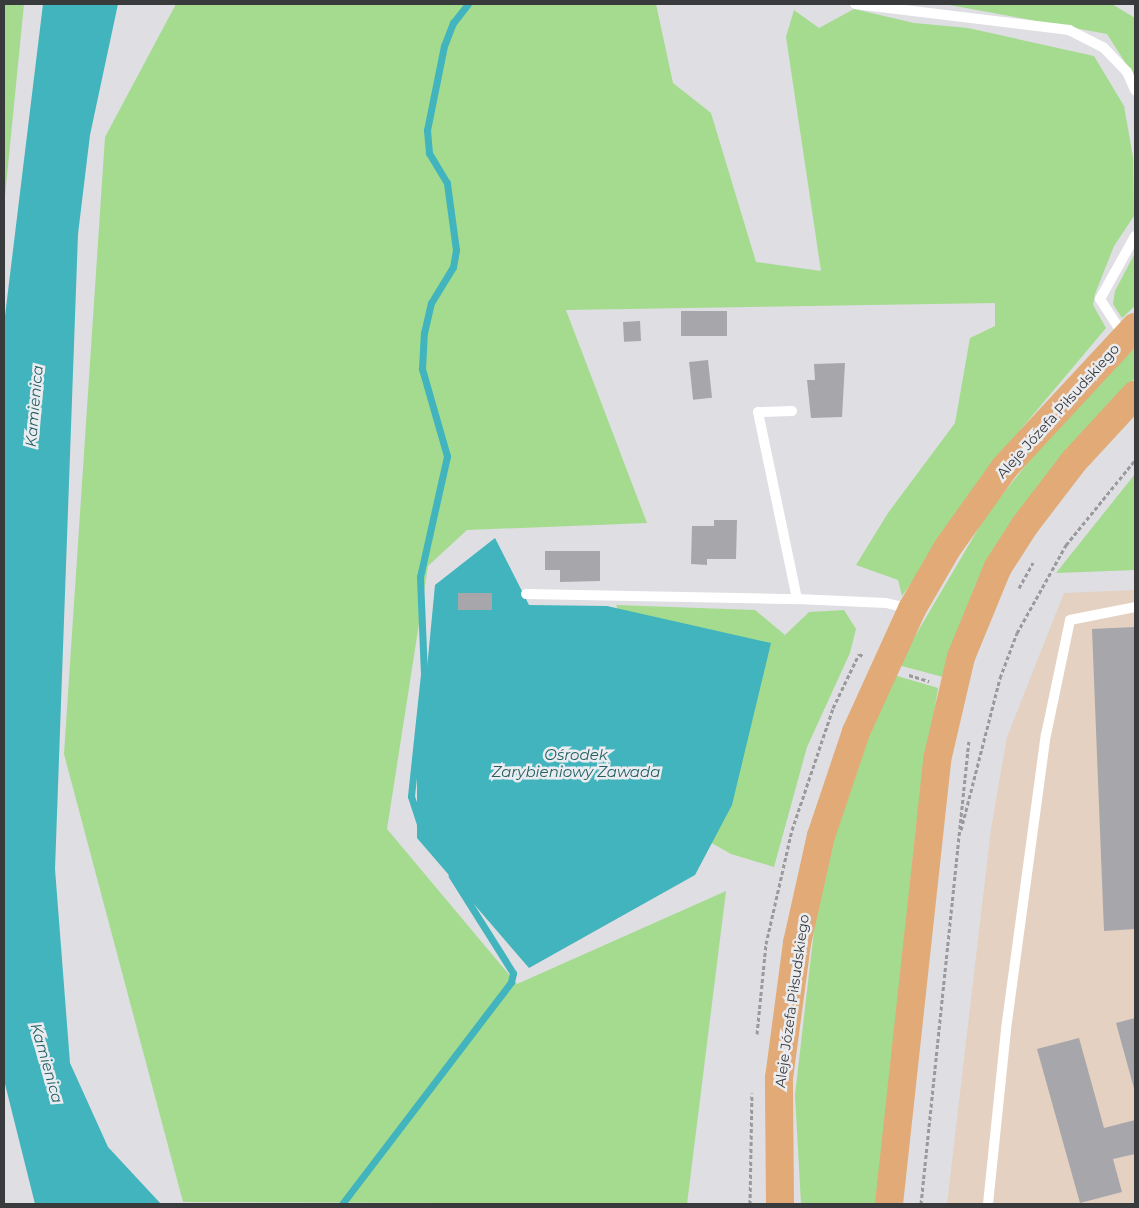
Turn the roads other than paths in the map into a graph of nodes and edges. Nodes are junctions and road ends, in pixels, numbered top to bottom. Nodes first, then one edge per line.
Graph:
1 (855, 4) edge
2 (1135, 90) edge
3 (1135, 236) edge
4 (1130, 332) edge
5 (1135, 395) edge
6 (792, 411) dead end
7 (526, 594) dead end
8 (797, 599) junction
9 (1135, 607) edge
10 (912, 609) junction
11 (780, 1204) edge
12 (889, 1204) edge
13 (988, 1204) edge

1 - 2 lane
3 - 4 lane
4 - 10 main road, Aleje Józefa Piłsudskiego
5 - 12 main road
6 - 8 lane
7 - 8 lane
8 - 10 lane
9 - 13 lane
10 - 11 main road, Aleje Józefa Piłsudskiego

